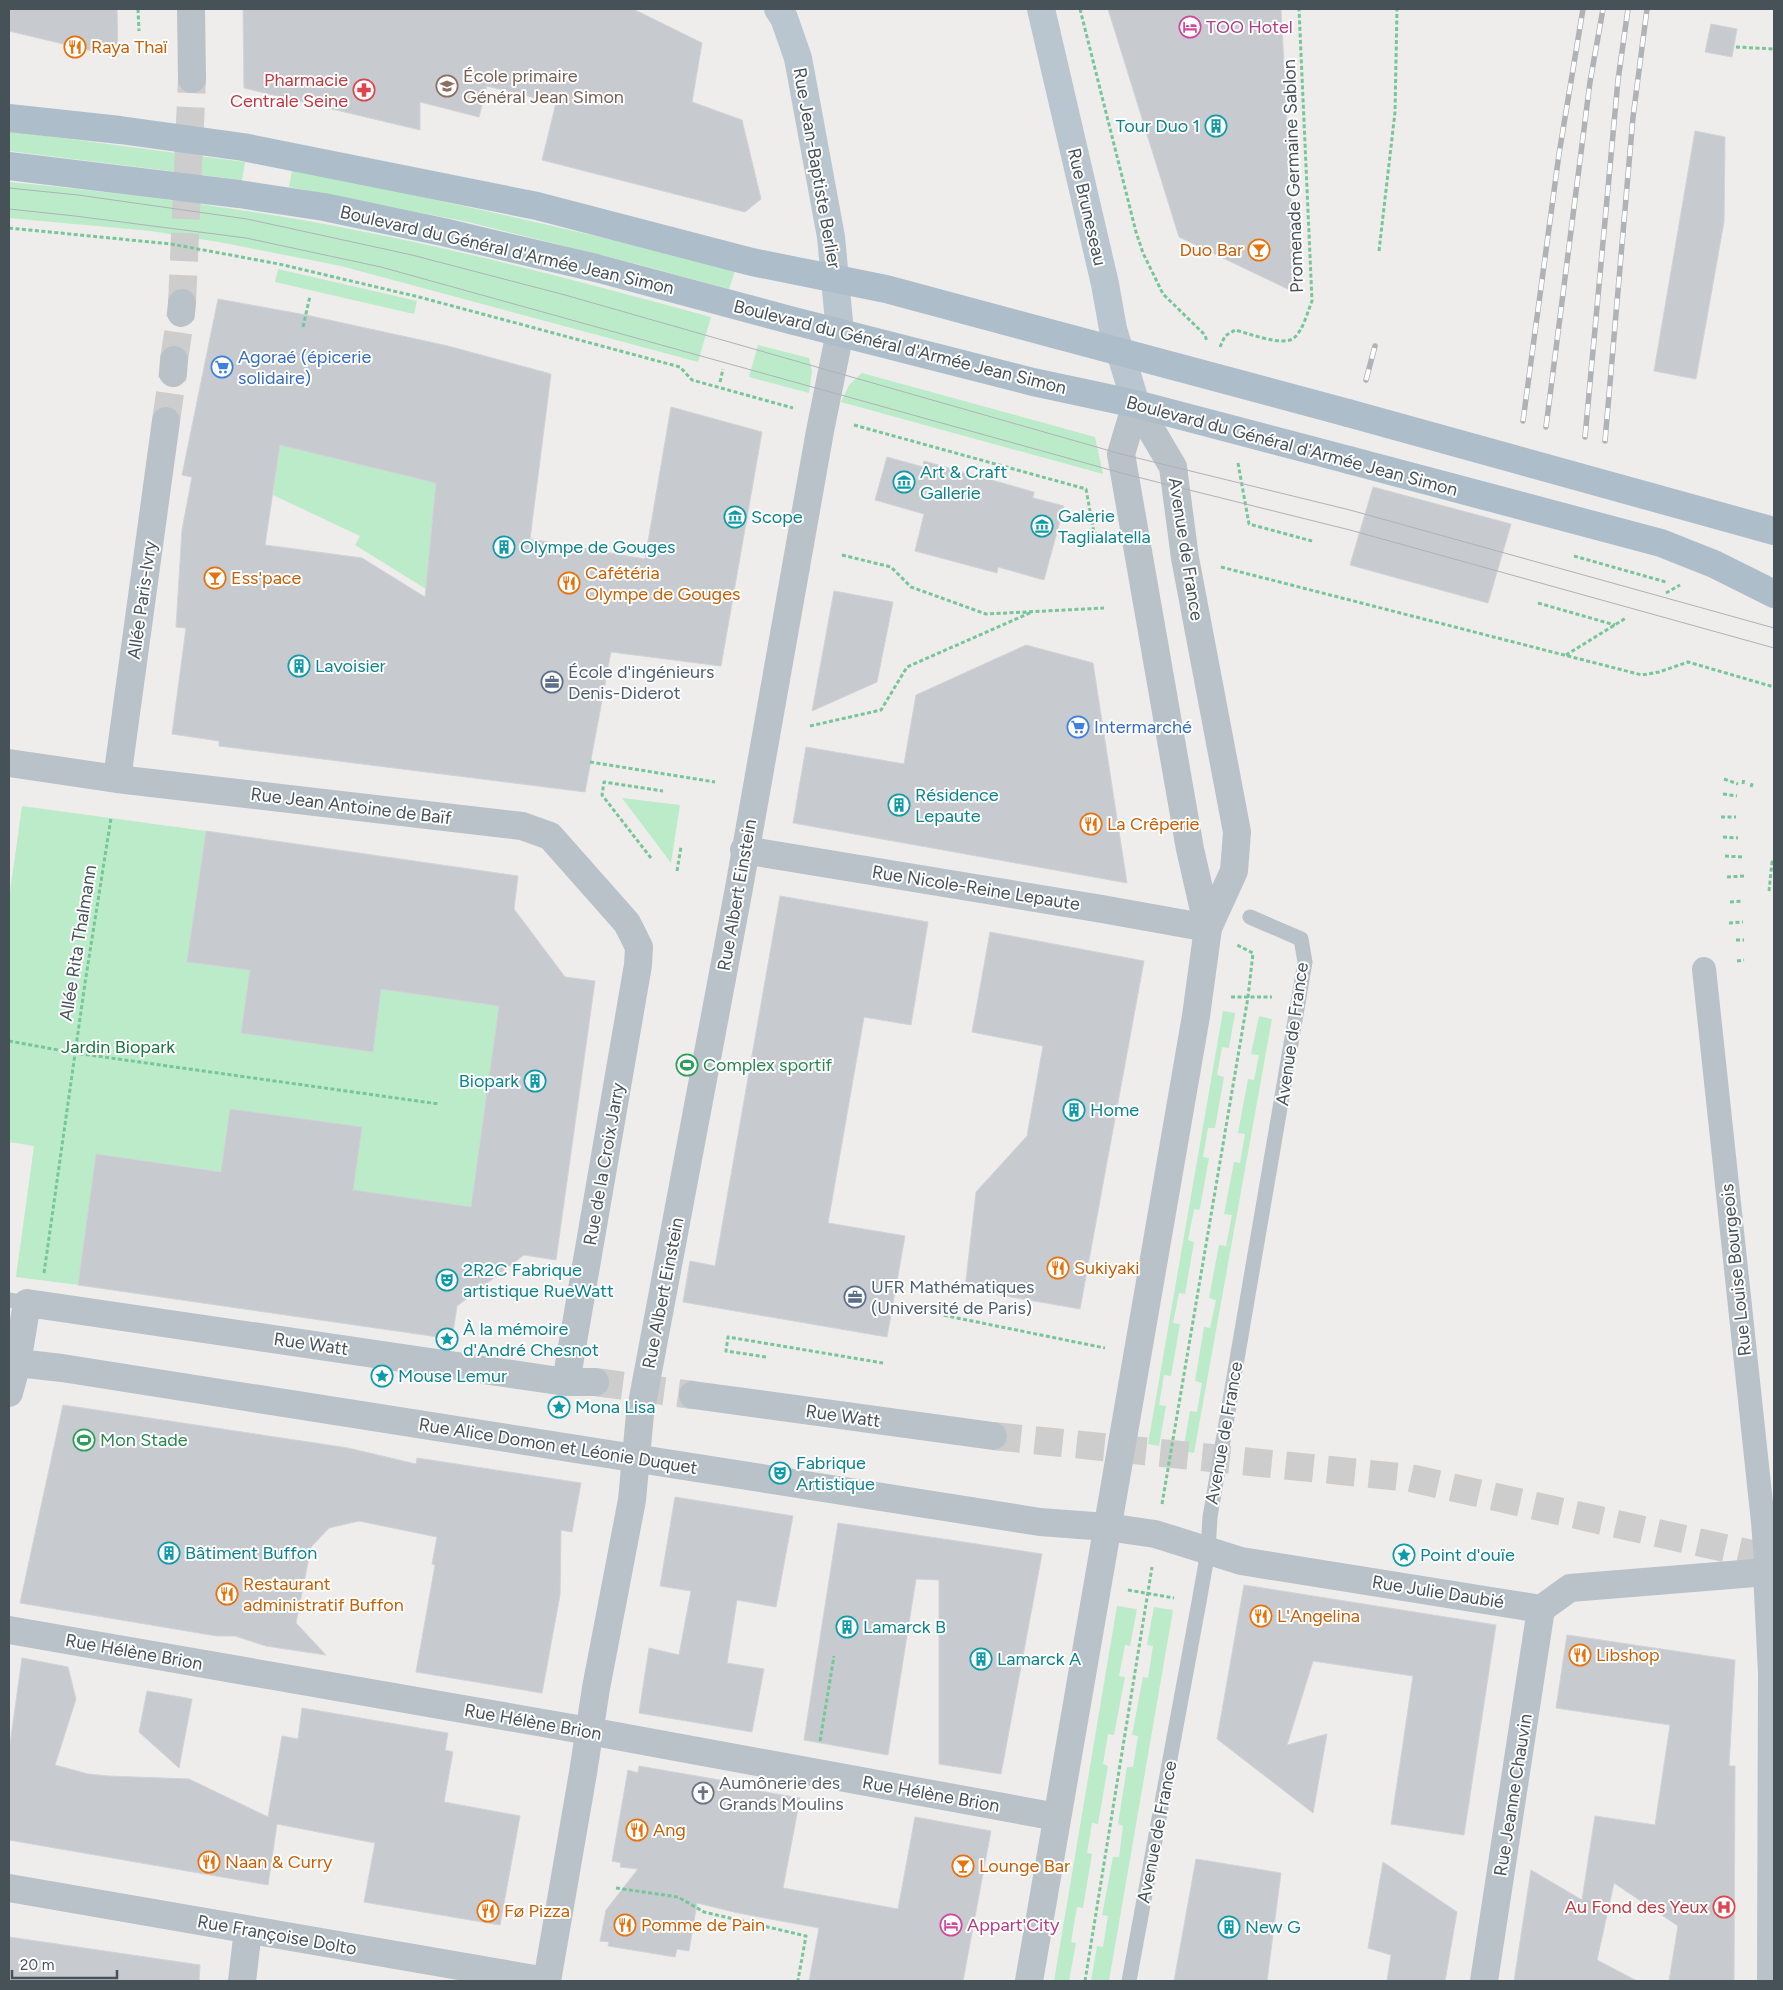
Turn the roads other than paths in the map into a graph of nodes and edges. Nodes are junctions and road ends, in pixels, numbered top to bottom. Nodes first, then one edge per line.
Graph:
1 (191, 9) edge
2 (778, 9) edge
3 (1042, 9) edge
4 (192, 79) tunnel mouth
5 (9, 118) edge
6 (9, 166) edge
7 (835, 278) junction
8 (840, 332) junction
9 (1119, 352) junction
10 (1136, 404) junction
11 (166, 421) tunnel mouth
12 (1774, 531) edge
13 (1774, 594) edge
14 (9, 764) edge
15 (117, 779) junction
16 (744, 850) junction
17 (1250, 917) dead end
18 (1208, 928) junction
19 (639, 947) joint
20 (1704, 969) dead end
21 (18, 1301) edge
22 (13, 1362) edge
23 (566, 1382) junction
24 (596, 1382) tunnel mouth
25 (9, 1393) edge
26 (693, 1395) tunnel mouth
27 (993, 1436) tunnel mouth
28 (636, 1458) junction
29 (1107, 1527) junction
30 (1208, 1551) junction
31 (1767, 1572) junction
32 (1541, 1609) junction
33 (9, 1630) edge
34 (590, 1731) junction
35 (1056, 1817) junction
36 (9, 1888) edge
37 (248, 1930) junction
38 (242, 1981) edge
39 (547, 1981) edge
40 (1029, 1981) edge
41 (1129, 1981) edge
42 (1484, 1981) edge
43 (1771, 1981) edge

1 - 4 street
2 - 7 main road, Rue Jean-Baptiste Berlier
3 - 9 main road, Rue Bruneseau
5 - 7 main road
6 - 8 main road, Boulevard du Général d'Armée Jean Simon
7 - 8 main road, Rue Jean-Baptiste Berlier
7 - 9 main road
8 - 10 main road, Boulevard du Général d'Armée Jean Simon
8 - 16 street, Rue Albert Einstein
9 - 10 main road, Rue Bruneseau
9 - 12 main road, bridge
10 - 13 main road, Boulevard du Général d'Armée Jean Simon, bridge
10 - 18 street, Avenue de France
10 - 18 street, Avenue de France
11 - 15 street, Allée Paris-Ivry
14 - 15 street, Rue Jean Antoine de Baïf
15 - 19 street, Rue Jean Antoine de Baïf
16 - 18 street, Rue Nicole-Reine Lepaute
16 - 28 street, Rue Albert Einstein
17 - 30 lane, Avenue de France
18 - 29 street, Avenue de France
19 - 23 street, Rue de la Croix Jarry
20 - 31 street, Rue Louise Bourgeois
21 - 22 street, Rue Watt
21 - 23 street, Rue Watt
22 - 25 street, Rue Watt
22 - 28 street, Rue Alice Domon et Léonie Duquet
23 - 24 street, Rue Watt
26 - 27 street, Rue Watt
28 - 29 street, Rue Alice Domon et Léonie Duquet
28 - 34 street, Rue Albert Einstein
29 - 30 street, Rue Julie Daubié
29 - 35 street, Avenue de France
30 - 32 street, Rue Julie Daubié
30 - 41 lane, Avenue de France
31 - 32 street
31 - 43 street
32 - 42 street, Rue Jeanne Chauvin
33 - 34 street, Rue Hélène Brion
34 - 35 street, Rue Hélène Brion
34 - 39 street, Rue Albert Einstein
35 - 40 street, Avenue de France
36 - 37 street, Rue Françoise Dolto
37 - 38 street
37 - 39 street, Rue Françoise Dolto

